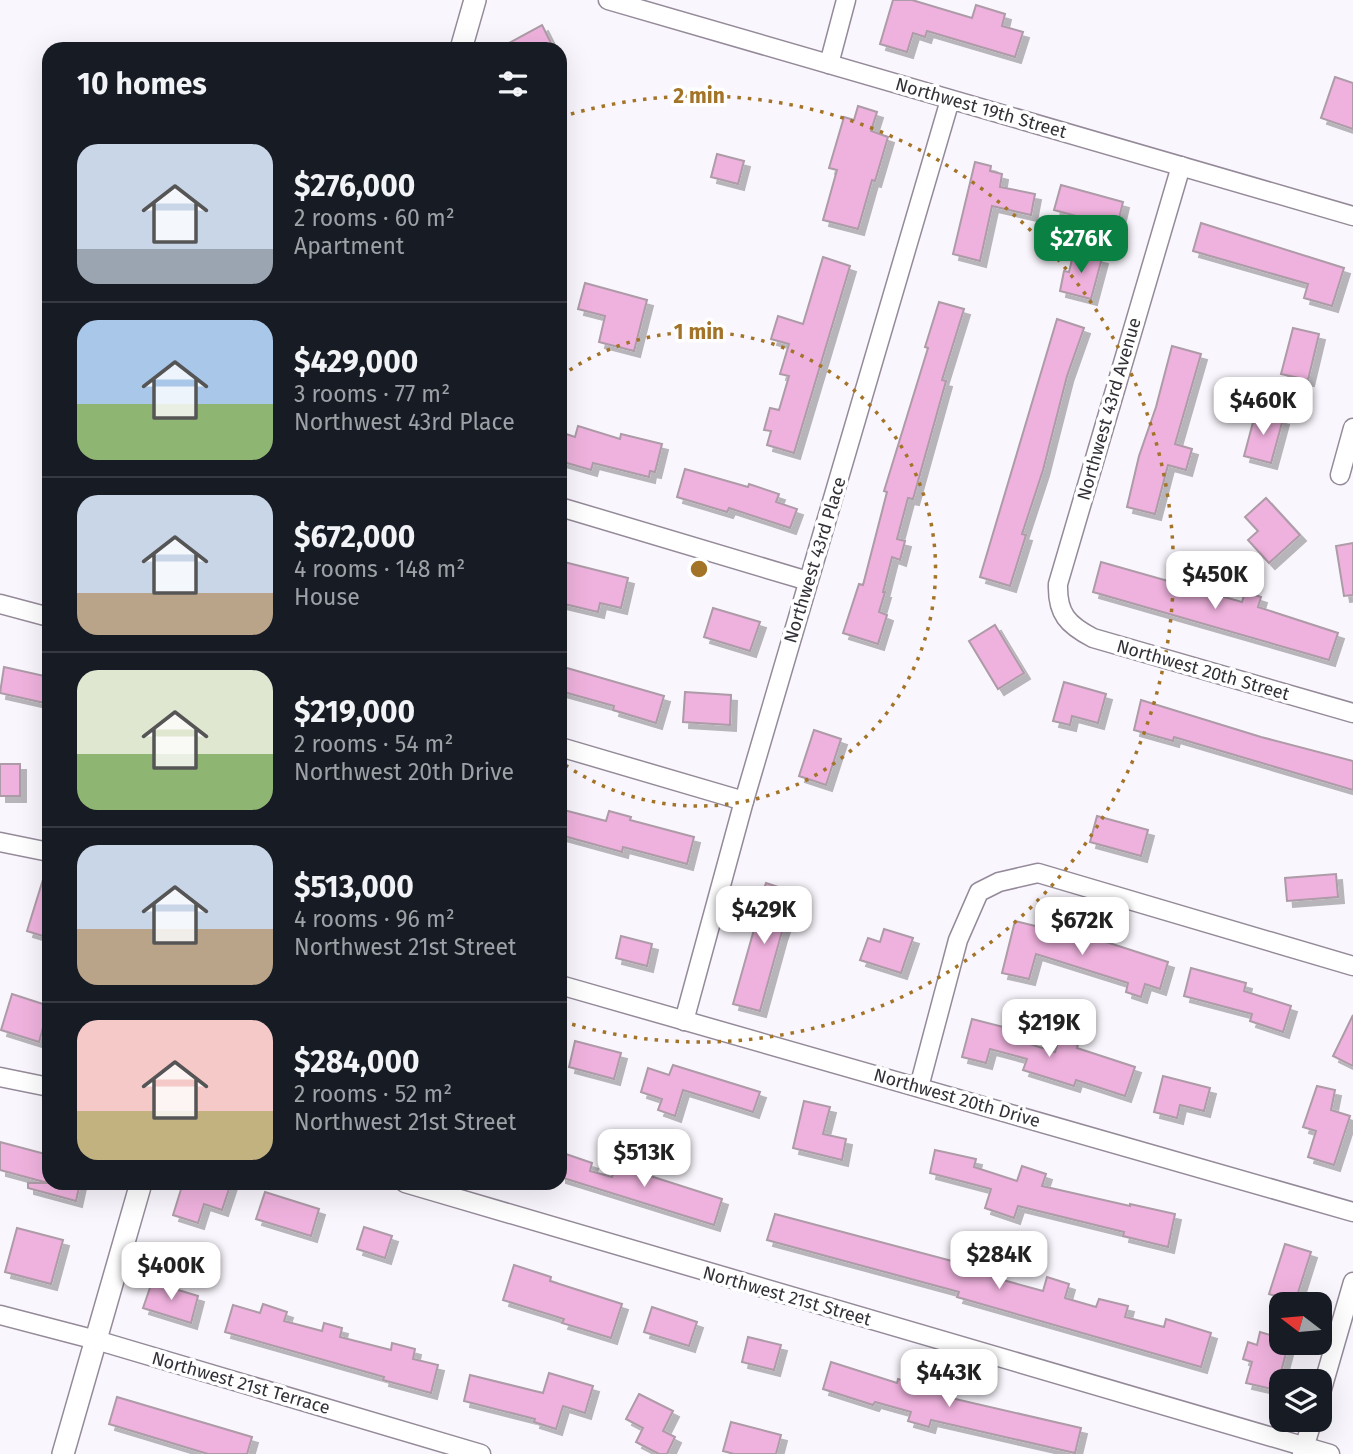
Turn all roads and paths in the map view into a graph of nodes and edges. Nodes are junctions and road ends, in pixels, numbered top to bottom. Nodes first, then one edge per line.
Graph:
1 (475, 0) edge
2 (608, 0) edge
3 (846, 0) edge
4 (463, 42) edge
5 (828, 64) junction
6 (950, 100) junction
7 (1181, 166) junction
8 (1353, 216) edge
9 (1353, 428) edge
10 (1340, 475) dead end
11 (567, 509) edge
12 (808, 581) junction
13 (0, 604) edge
14 (1062, 612) joint
15 (42, 616) edge
16 (1353, 713) edge
17 (567, 749) edge
18 (744, 800) junction
19 (0, 842) edge
20 (42, 851) edge
21 (1353, 966) edge
22 (567, 987) edge
23 (684, 1021) junction
24 (0, 1077) edge
25 (42, 1086) edge
26 (919, 1087) junction
27 (139, 1190) edge
28 (429, 1190) edge
29 (1353, 1212) edge
30 (1353, 1282) edge
31 (0, 1315) edge
32 (96, 1340) junction
33 (1328, 1369) edge
34 (1308, 1432) edge
35 (1303, 1450) edge
36 (63, 1454) edge
37 (481, 1454) edge
38 (1330, 1454) edge

1 - 4 street
2 - 5 street, Northwest 19th Street
3 - 5 street
5 - 6 street, Northwest 19th Street
6 - 7 street, Northwest 19th Street
6 - 12 street, Northwest 43rd Place
7 - 8 street, Northwest 19th Street
7 - 14 street, Northwest 43rd Avenue
9 - 10 street
11 - 12 street
12 - 18 street, Northwest 43rd Place
13 - 15 street
14 - 16 street, Northwest 20th Street
17 - 18 street
18 - 23 street, Northwest 43rd Place
19 - 20 street
21 - 26 street
22 - 23 street, Northwest 20th Drive
23 - 26 street, Northwest 20th Drive
24 - 25 street
26 - 29 street, Northwest 20th Drive
27 - 32 street
28 - 35 street, Northwest 21st Street
30 - 33 street
31 - 32 street, Northwest 21st Terrace
32 - 36 street
32 - 37 street, Northwest 21st Terrace
34 - 35 street
35 - 38 street, Northwest 21st Street

